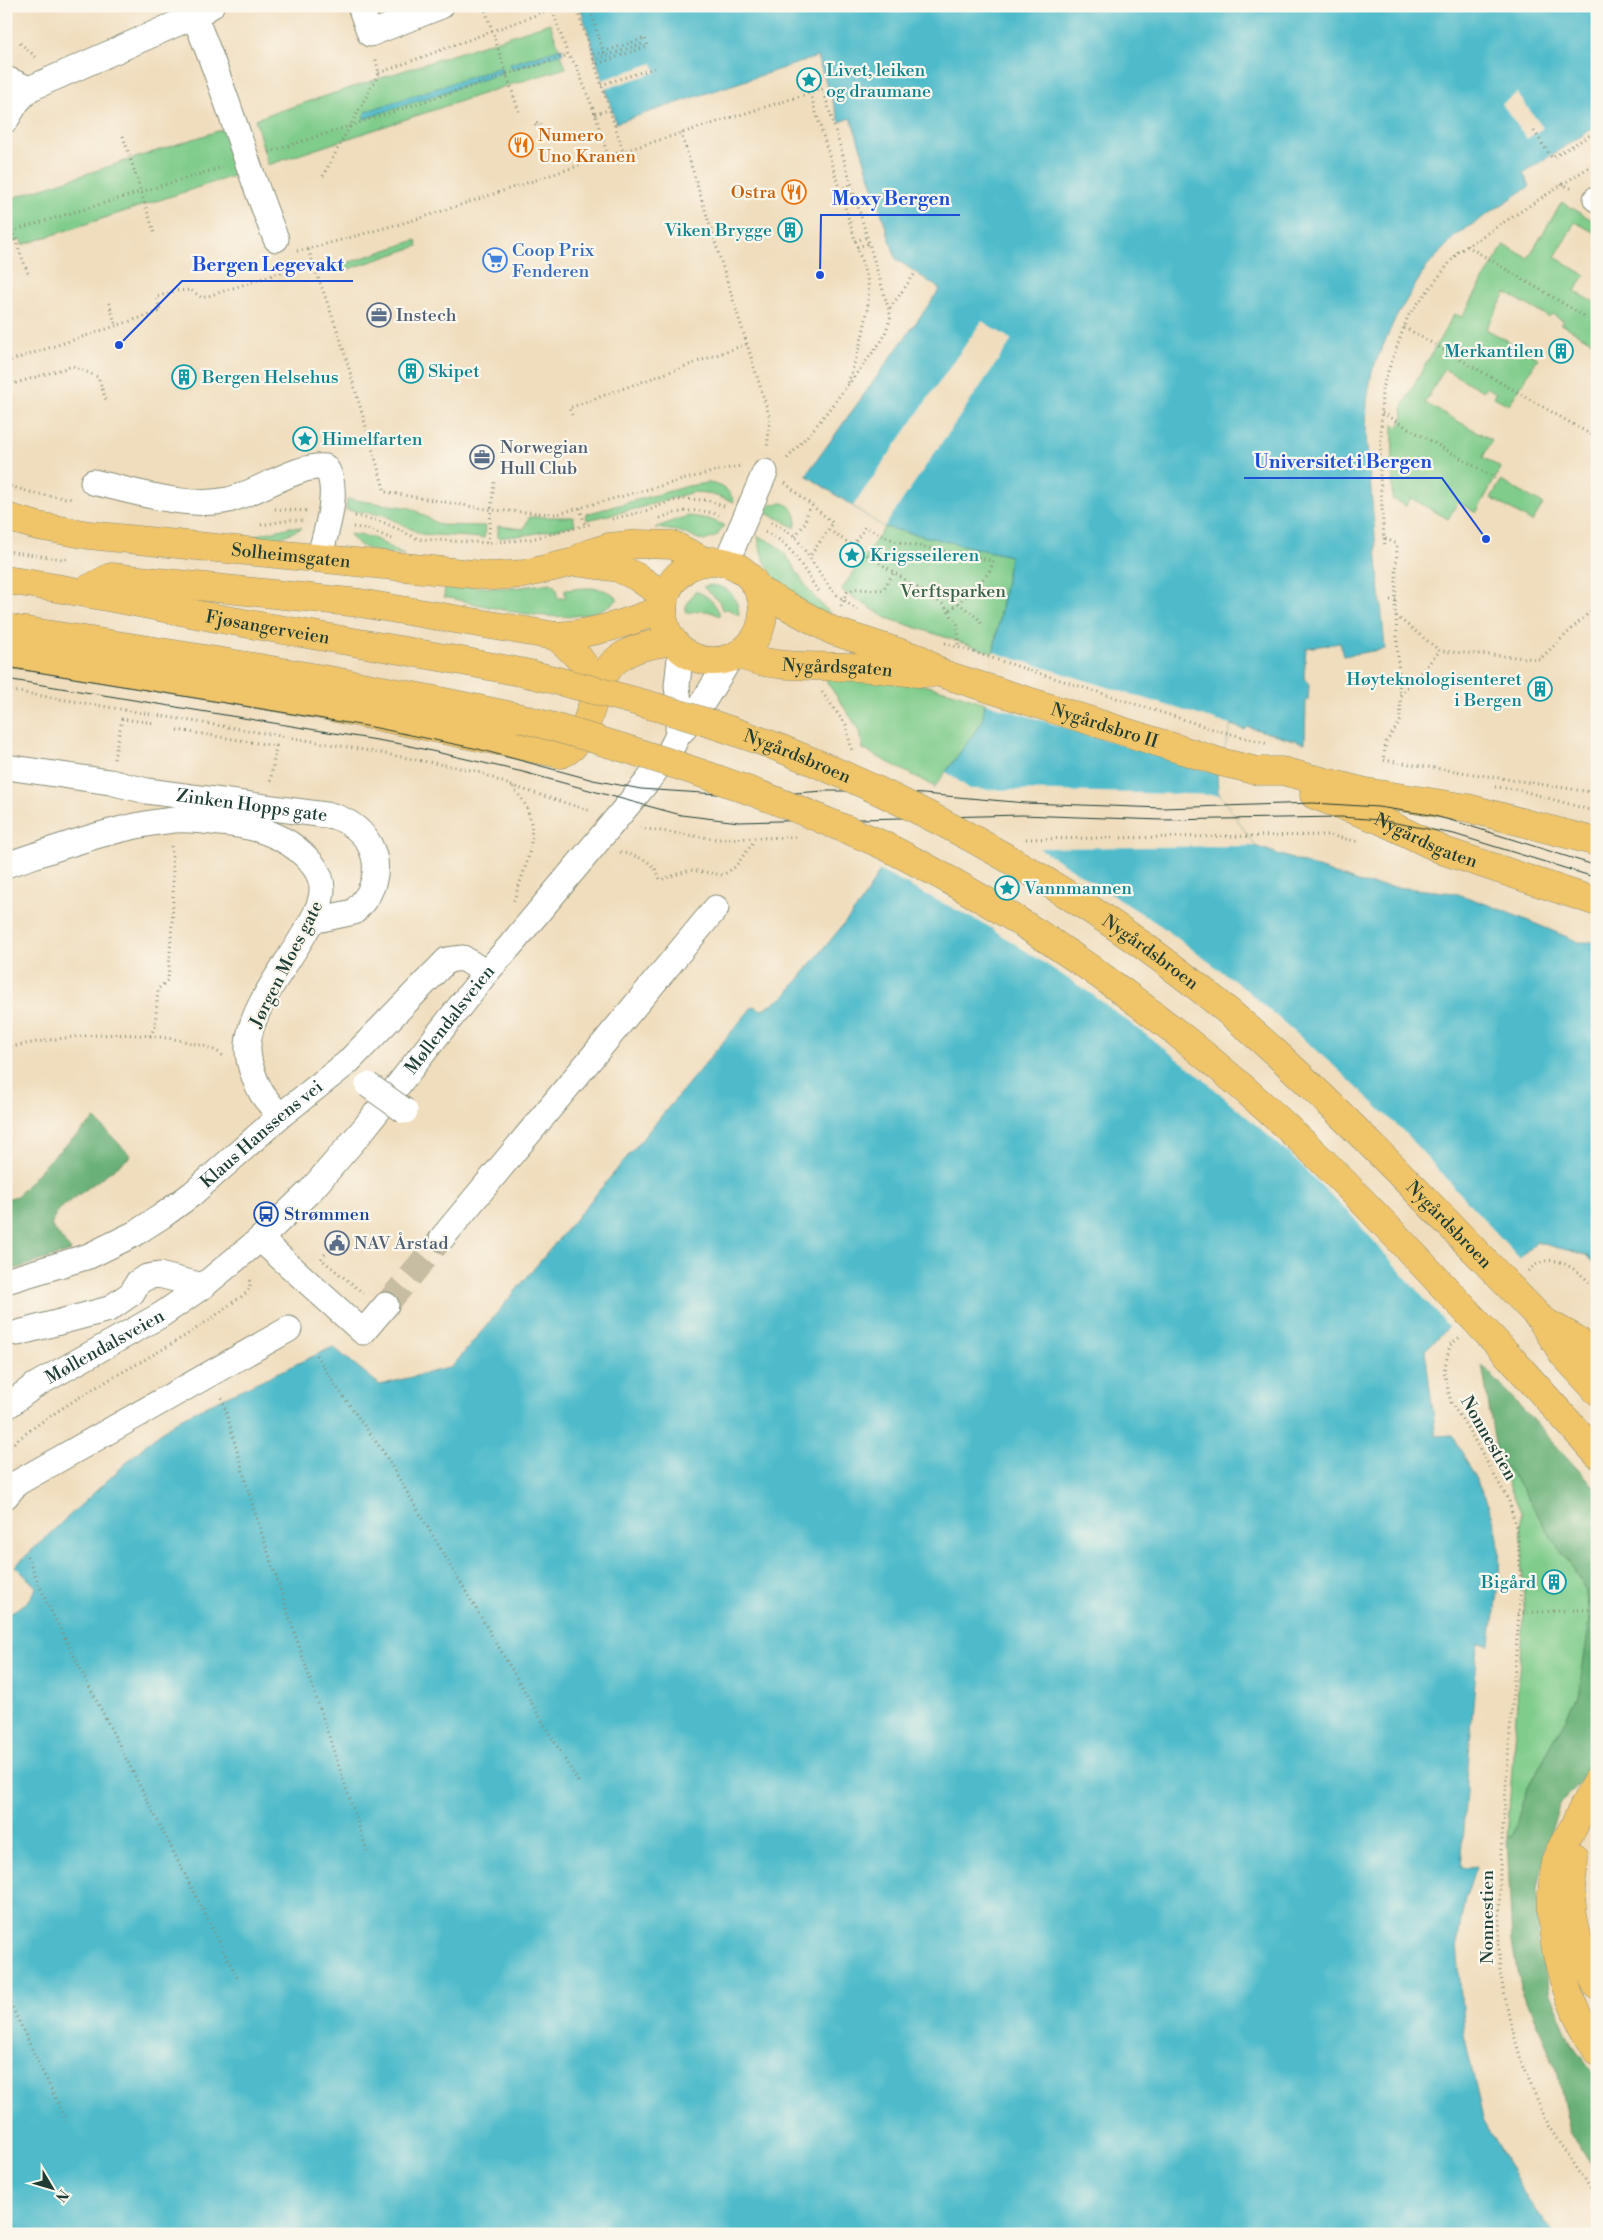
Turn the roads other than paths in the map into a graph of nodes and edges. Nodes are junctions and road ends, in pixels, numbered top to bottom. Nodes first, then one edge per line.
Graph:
1 (360, 6) edge
2 (440, 6) edge
3 (203, 11) edge
4 (6, 79) edge
5 (29, 89) junction
6 (8, 115) edge
7 (284, 246) road end
8 (769, 472) road end
9 (93, 482) dead end
10 (6, 517) edge
11 (319, 558) junction
12 (574, 562) junction
13 (716, 562) junction
14 (6, 580) edge
15 (758, 590) junction
16 (84, 591) junction
17 (664, 602) junction
18 (6, 628) edge
19 (555, 636) junction
20 (677, 645) junction
21 (6, 654) edge
22 (734, 655) junction
23 (940, 673) junction
24 (530, 674) joint
25 (596, 688) junction
26 (988, 689) joint
27 (678, 735) junction
28 (1220, 762) joint
29 (6, 767) edge
30 (1258, 771) junction
31 (1597, 842) edge
32 (6, 865) edge
33 (1597, 902) edge
34 (716, 908) dead end
35 (312, 921) junction
36 (486, 972) junction
37 (347, 1062) junction
38 (405, 1111) dead end
39 (280, 1116) junction
40 (442, 1238) tunnel mouth
41 (260, 1239) junction
42 (6, 1281) edge
43 (203, 1286) junction
44 (384, 1307) tunnel mouth
45 (1540, 1318) junction
46 (289, 1328) dead end
47 (18, 1333) dead end
48 (1597, 1358) edge
49 (1597, 1391) edge
50 (6, 1406) edge
51 (1597, 1454) edge
52 (6, 1496) edge
53 (1597, 1780) edge
54 (1574, 1826) junction
55 (1597, 1986) edge
56 (1597, 2051) edge

1 - 2 street
3 - 5 street
3 - 7 street
4 - 5 street
5 - 6 street
8 - 13 street
9 - 11 street
10 - 11 main road, Solheimsgaten
11 - 12 main road, Solheimsgaten
12 - 13 main road, Solheimsgaten
12 - 17 main road, Solheimsgaten
13 - 15 main road
13 - 17 main road
14 - 16 main road, Fjøsangerveien
15 - 22 main road
15 - 23 main road, Nygårdsgaten
16 - 19 main road
16 - 24 main road, Fjøsangerveien
17 - 19 main road
17 - 20 main road
18 - 51 main road, bridge
19 - 25 main road
20 - 22 main road
20 - 25 main road
20 - 27 street, Møllendalsveien
21 - 25 main road
22 - 23 main road, Nygårdsgaten
22 - 27 street, Møllendalsveien
23 - 26 main road, Nygårdsgaten
24 - 45 main road, Nygårdsbroen, bridge
26 - 28 main road, Nygårdsbro II
27 - 36 street, Møllendalsveien
28 - 30 main road, Nygårdsgaten
29 - 35 street, Zinken Hopps gate
30 - 31 main road, Nygårdsgaten
30 - 33 main road, Nygårdsgaten
32 - 35 street, Jørgen Moes gate
34 - 40 street
35 - 39 street, Jørgen Moes gate
36 - 37 street, Klaus Hanssens vei
36 - 41 street, Møllendalsveien
37 - 38 street, bridge
37 - 39 street, Klaus Hanssens vei
39 - 42 street, Klaus Hanssens vei
41 - 43 street, Møllendalsveien
41 - 44 street
43 - 47 street, Møllendalsveien
43 - 50 street, Møllendalsveien
45 - 48 main road
45 - 49 main road
46 - 52 street
53 - 54 main road
54 - 55 main road
54 - 56 main road

